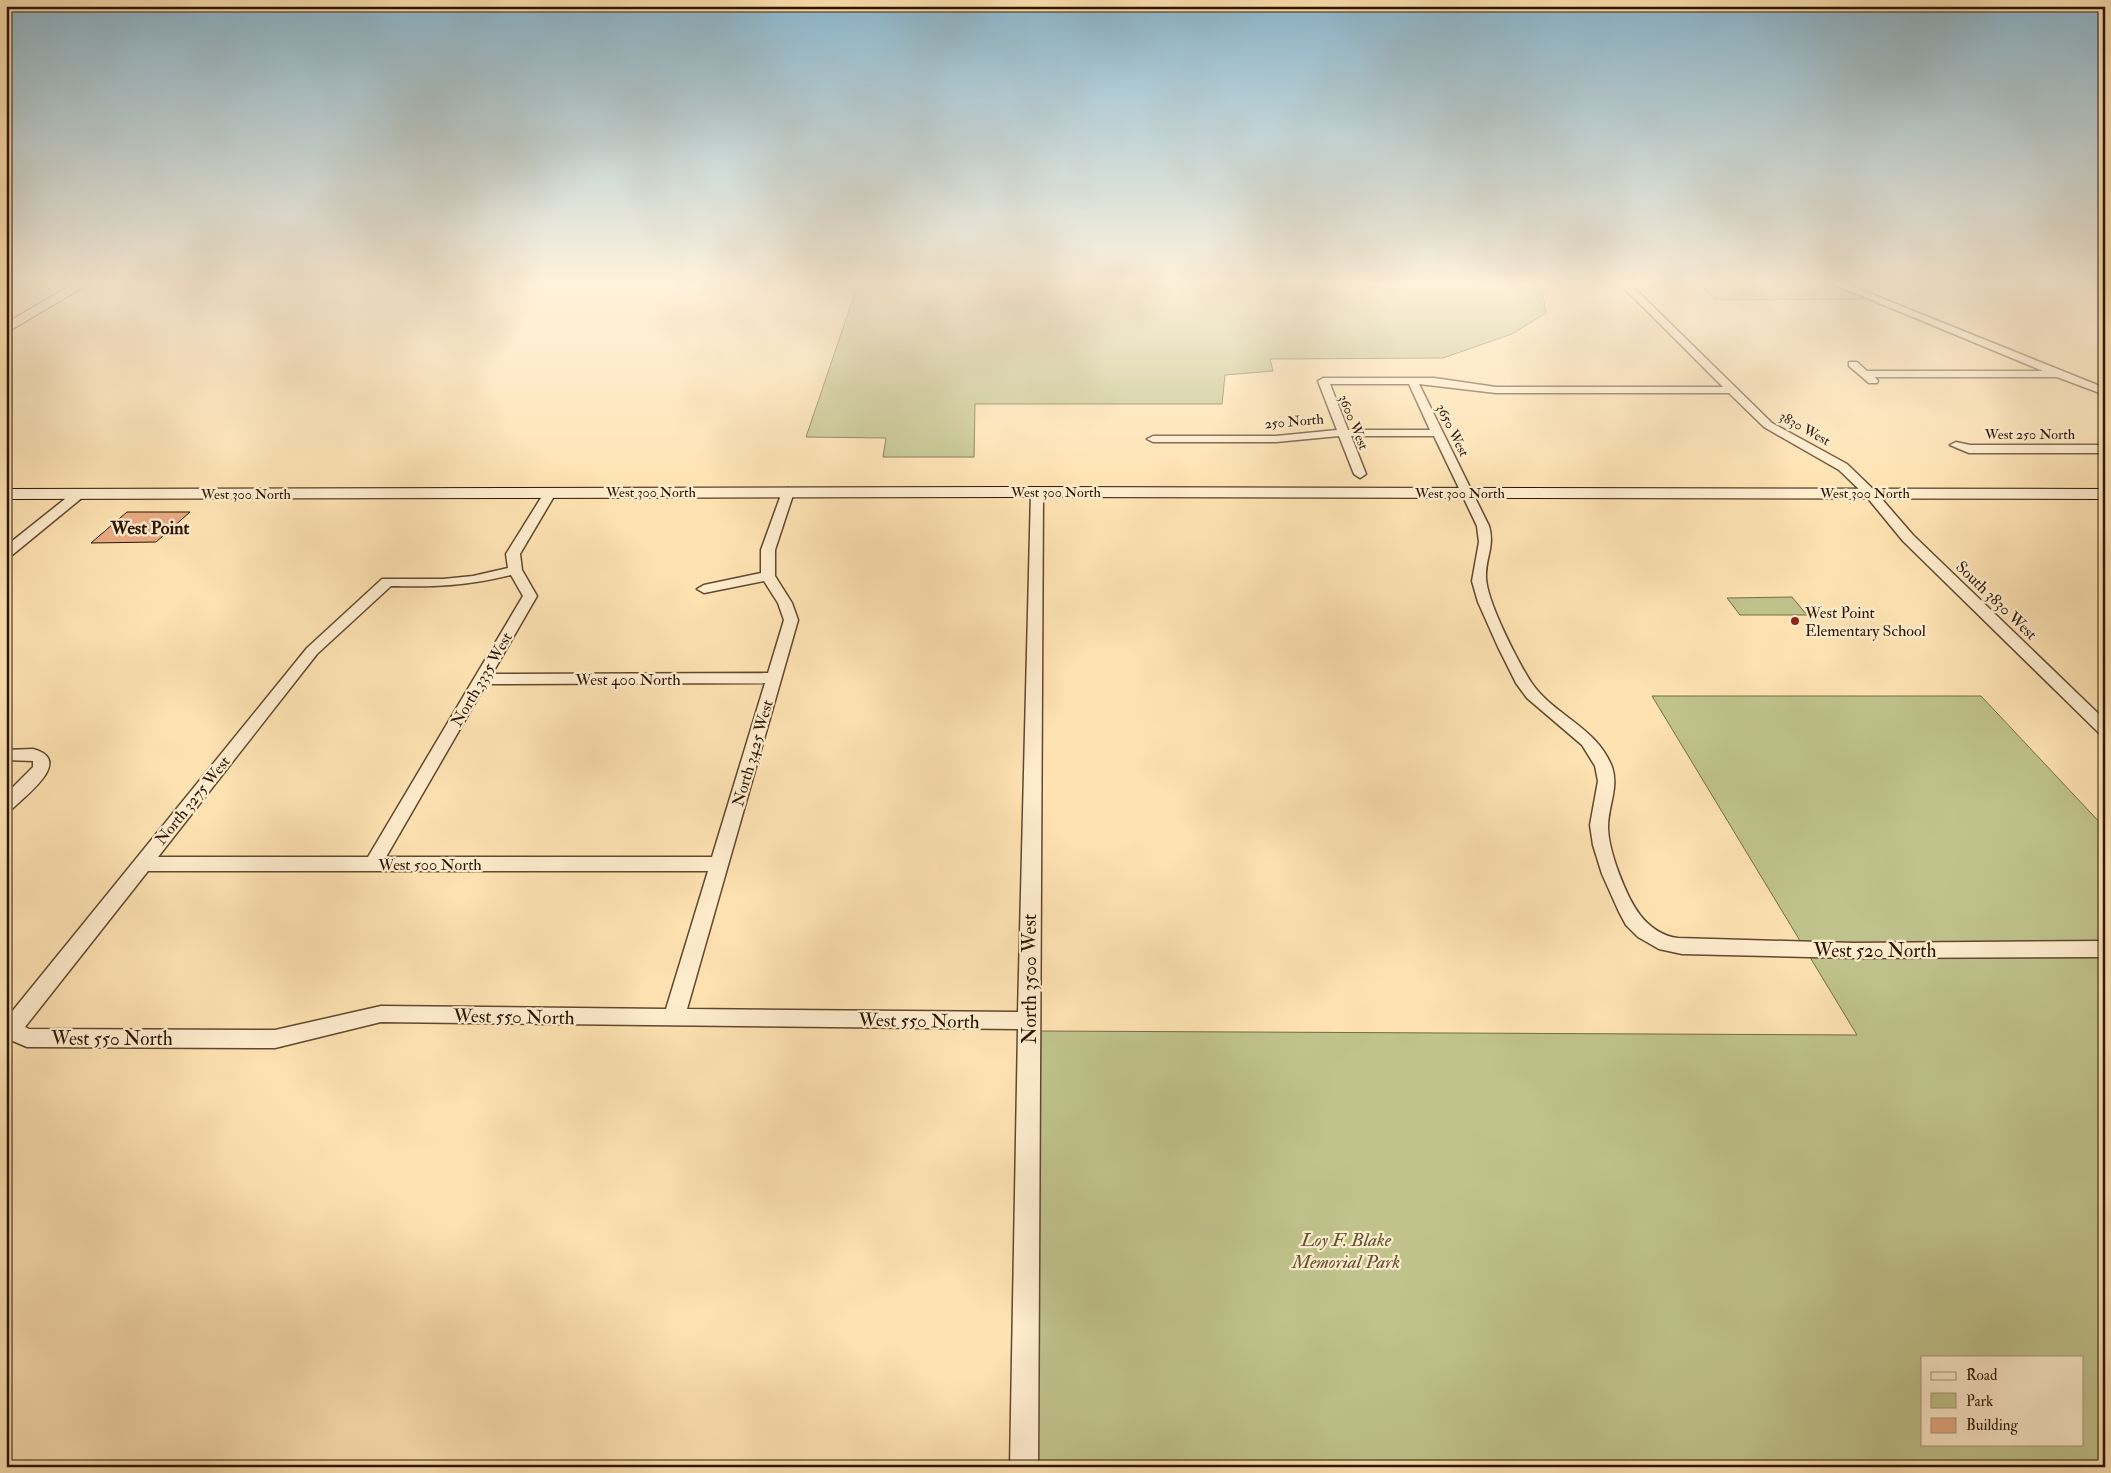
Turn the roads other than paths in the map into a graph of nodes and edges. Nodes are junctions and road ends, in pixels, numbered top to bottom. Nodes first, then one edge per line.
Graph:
1 (1691, 350) edge
2 (2004, 350) edge
3 (1853, 364) dead end
4 (1865, 374) junction
5 (2065, 374) junction
6 (1412, 380) junction
7 (1323, 381) joint
8 (1879, 386) dead end
9 (1732, 390) junction
10 (2105, 392) edge
11 (1342, 433) junction
12 (1438, 433) junction
13 (1153, 439) dead end
14 (1956, 445) dead end
15 (2105, 449) edge
16 (1360, 474) dead end
17 (550, 492) junction
18 (788, 492) junction
19 (1037, 492) junction
20 (1467, 493) junction
21 (1870, 493) junction
22 (6, 494) edge
23 (79, 494) junction
24 (2105, 494) edge
25 (6, 553) edge
26 (515, 570) junction
27 (768, 576) junction
28 (704, 589) dead end
29 (774, 678) junction
30 (481, 679) junction
31 (2105, 728) edge
32 (6, 754) edge
33 (6, 806) edge
34 (140, 864) junction
35 (373, 864) junction
36 (719, 864) junction
37 (2105, 949) edge
38 (674, 1017) junction
39 (1028, 1020) junction
40 (8, 1029) edge
41 (1024, 1467) edge

1 - 9 street, 3830 West
2 - 5 street
3 - 4 street
4 - 5 street
4 - 8 street
5 - 10 street
6 - 7 street
6 - 9 street
6 - 12 street, 3650 West
7 - 11 street, 3600 West
9 - 21 street, 3830 West
11 - 12 street, 250 North
11 - 13 street, 250 North
11 - 16 street, 3600 West
12 - 20 street, 3650 West
14 - 15 street, West 250 North
17 - 18 main road, West 300 North
17 - 23 main road, West 300 North
17 - 26 street
18 - 19 main road, West 300 North
18 - 27 street
19 - 20 main road, West 300 North
19 - 39 street, North 3500 West
20 - 21 main road, West 300 North
20 - 37 street, West 520 North
21 - 24 main road, West 300 North
21 - 31 street, South 3830 West
22 - 23 main road, West 300 North
23 - 25 street
26 - 30 street, North 3335 West
26 - 34 street, North 3275 West
27 - 28 street
27 - 29 street, North 3425 West
29 - 30 street, West 400 North
29 - 36 street, North 3425 West
30 - 35 street, North 3335 West
32 - 33 street
34 - 35 street, West 500 North
34 - 40 street, North 3275 West
35 - 36 street, West 500 North
36 - 38 street, North 3425 West
38 - 39 street, West 550 North
38 - 40 street, West 550 North
39 - 41 street, North 3500 West

